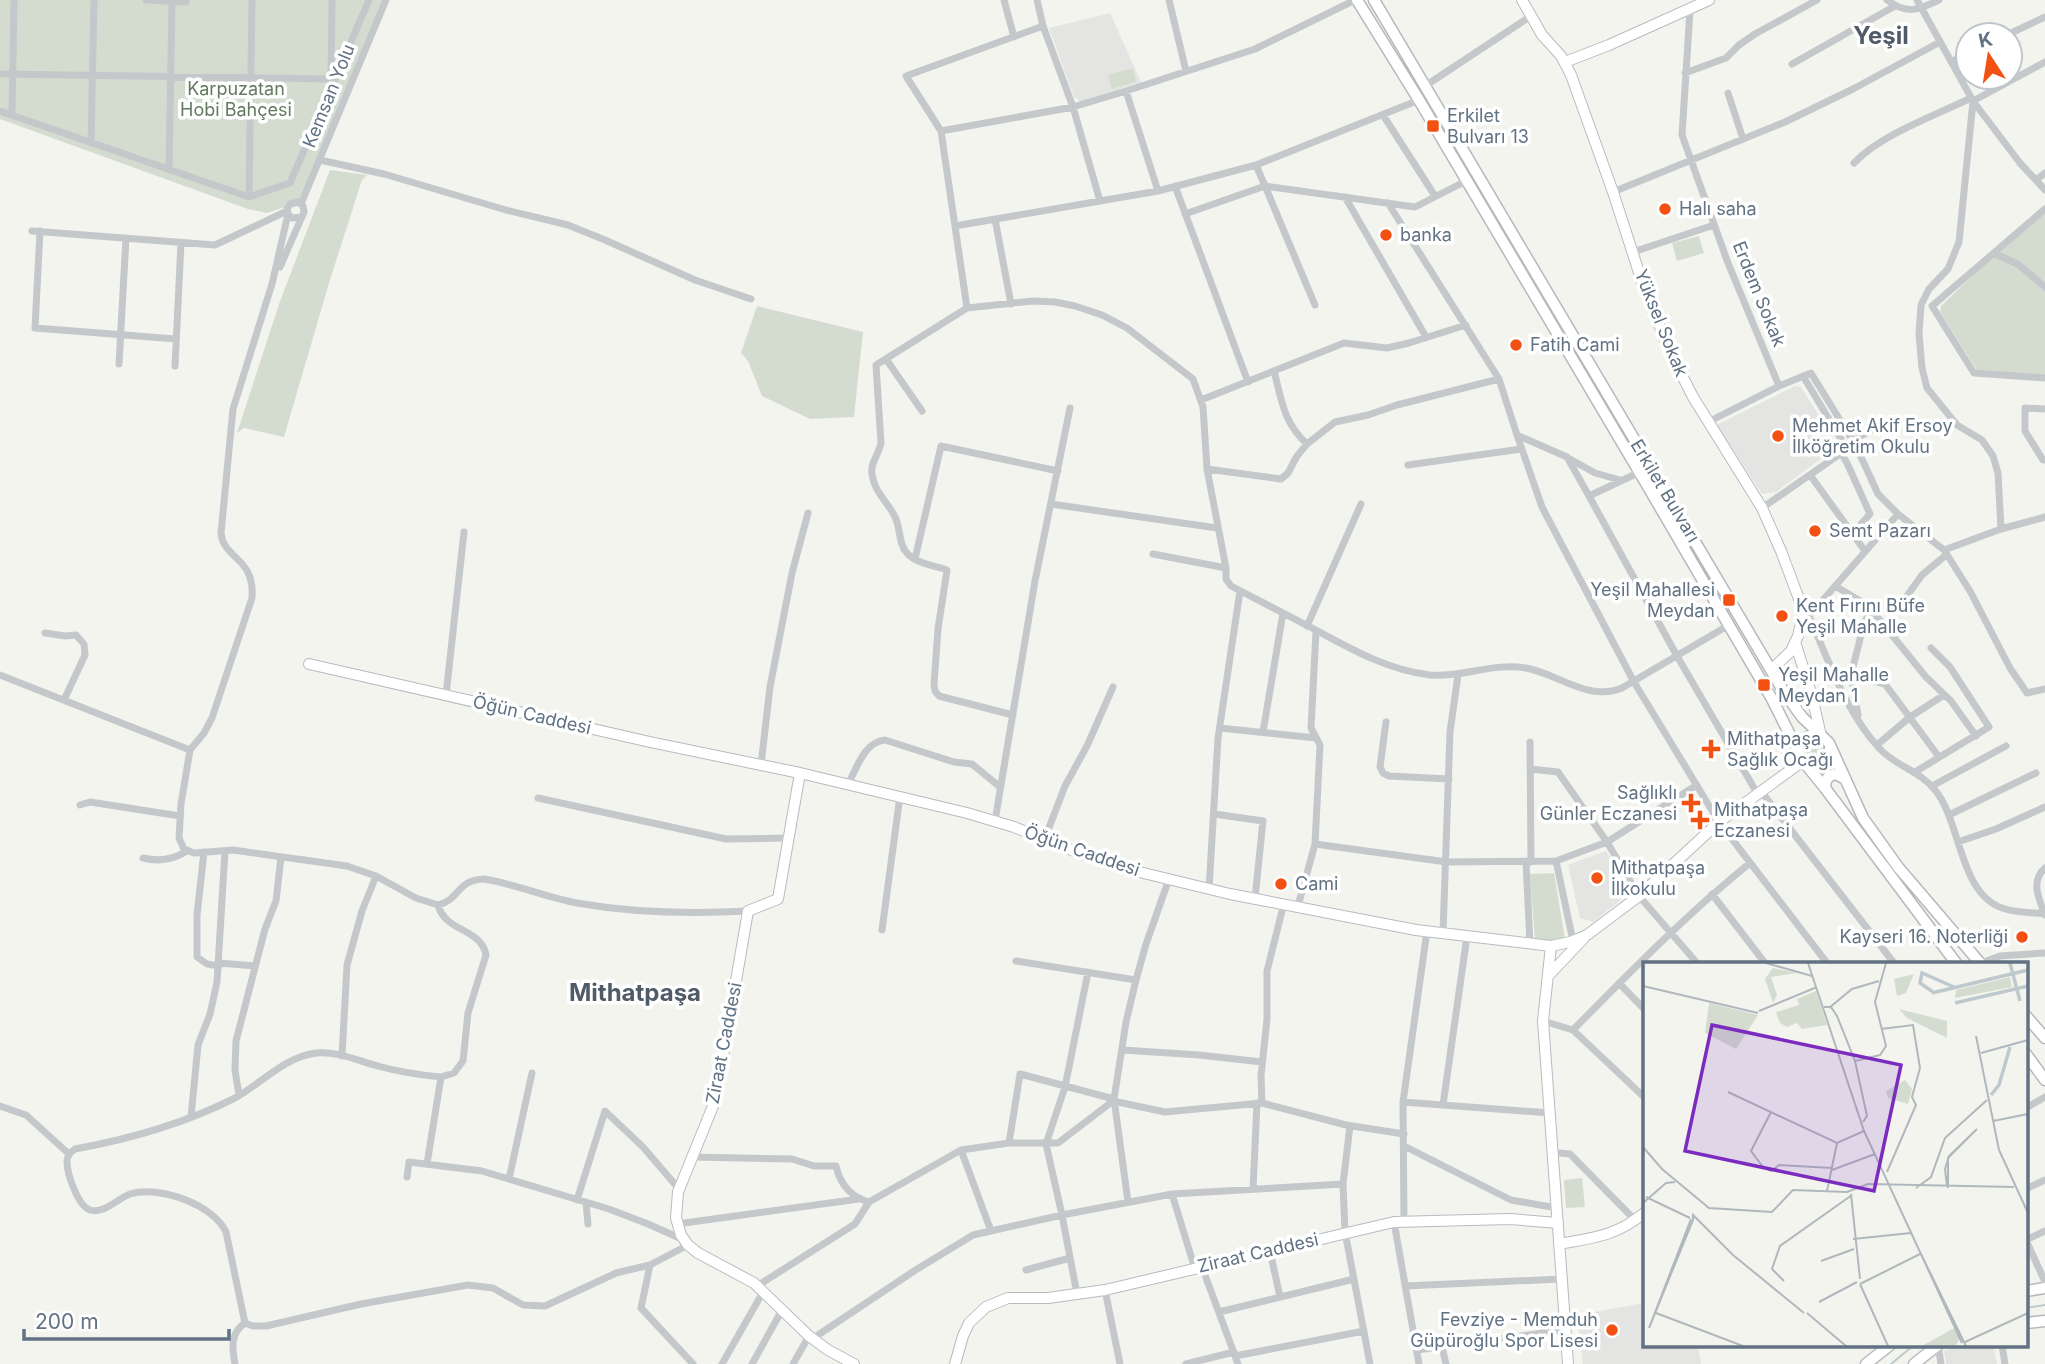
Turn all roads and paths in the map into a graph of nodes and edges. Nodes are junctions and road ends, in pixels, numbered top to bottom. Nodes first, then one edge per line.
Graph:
1 (14, 0) edge
2 (94, 0) edge
3 (146, 0) edge
4 (186, 0) edge
5 (252, 0) edge
6 (332, 0) edge
7 (369, 0) edge
8 (386, 0) edge
9 (1004, 0) edge
10 (1037, 0) edge
11 (1169, 0) edge
12 (1356, 0) edge
13 (1374, 0) edge
14 (1521, 0) edge
15 (1709, 0) edge
16 (1817, 0) edge
17 (1887, 0) edge
18 (1917, 0) edge
19 (1939, 0) edge
20 (172, 2) edge
21 (1895, 6) junction
22 (1921, 9) junction
23 (1690, 10) junction
24 (1531, 16) junction
25 (2045, 17) edge
26 (1043, 26) junction
27 (2024, 27) edge
28 (1014, 37) junction
29 (1940, 42) junction
30 (1954, 61) edge
31 (1564, 62) junction
32 (1951, 62) junction
33 (2045, 62) edge
34 (1792, 64) dead end
35 (1186, 71) junction
36 (1685, 73) junction
37 (0, 74) edge
38 (12, 74) junction
39 (92, 75) junction
40 (171, 77) junction
41 (251, 78) junction
42 (332, 80) junction
43 (1425, 86) junction
44 (1126, 91) junction
45 (1728, 93) dead end
46 (1972, 99) junction
47 (1419, 100) junction
48 (1073, 107) junction
49 (0, 111) edge
50 (1383, 115) junction
51 (12, 116) junction
52 (941, 131) junction
53 (1743, 139) junction
54 (91, 143) junction
55 (320, 160) junction
56 (1691, 161) junction
57 (1854, 163) dead end
58 (1256, 165) junction
59 (169, 170) junction
60 (2045, 173) edge
61 (2036, 180) junction
62 (1466, 181) junction
63 (1265, 186) junction
64 (1175, 187) junction
65 (2045, 190) edge
66 (1158, 191) junction
67 (1614, 192) junction
68 (1435, 196) junction
69 (249, 197) junction
70 (1345, 197) junction
71 (1100, 201) junction
72 (1388, 203) junction
73 (301, 204) junction
74 (2045, 209) edge
75 (288, 213) junction
76 (1185, 214) junction
77 (301, 217) junction
78 (995, 219) junction
79 (1714, 225) junction
80 (955, 226) junction
81 (126, 238) junction
82 (181, 243) junction
83 (1633, 251) junction
84 (1994, 253) junction
85 (272, 284) junction
86 (2045, 287) edge
87 (751, 299) dead end
88 (1010, 304) junction
89 (1315, 305) dead end
90 (967, 308) junction
91 (1466, 325) junction
92 (121, 334) junction
93 (1426, 338) junction
94 (176, 339) junction
95 (886, 359) junction
96 (119, 364) dead end
97 (175, 366) dead end
98 (1274, 371) junction
99 (1803, 376) junction
100 (2045, 378) edge
101 (1499, 379) junction
102 (1248, 382) junction
103 (1779, 386) junction
104 (1201, 400) junction
105 (1070, 408) dead end
106 (2045, 409) edge
107 (922, 411) dead end
108 (1708, 422) junction
109 (1874, 428) dead end
110 (1517, 435) junction
111 (1853, 441) junction
112 (1307, 444) junction
113 (1521, 449) junction
114 (1840, 453) junction
115 (1567, 457) junction
116 (2045, 460) edge
117 (1408, 465) dead end
118 (1207, 469) junction
119 (1058, 471) junction
120 (1640, 472) junction
121 (1810, 475) junction
122 (1622, 481) junction
123 (1588, 496) junction
124 (1051, 504) junction
125 (1361, 504) dead end
126 (1762, 508) junction
127 (808, 513) dead end
128 (1898, 514) junction
129 (2045, 517) edge
130 (1217, 528) junction
131 (2001, 529) junction
132 (464, 532) dead end
133 (1853, 533) junction
134 (1865, 551) junction
135 (1945, 552) junction
136 (1153, 554) dead end
137 (915, 559) junction
138 (1226, 568) junction
139 (1835, 586) junction
140 (1240, 591) junction
141 (1870, 610) junction
142 (1921, 612) dead end
143 (1283, 613) junction
144 (1806, 617) junction
145 (1729, 625) junction
146 (1307, 626) junction
147 (1316, 631) junction
148 (44, 633) dead end
149 (1793, 646) junction
150 (1931, 648) dead end
151 (1677, 656) junction
152 (310, 664) dead end
153 (1771, 670) junction
154 (0, 675) edge
155 (1458, 675) junction
156 (1851, 676) junction
157 (1634, 682) junction
158 (1113, 687) dead end
159 (2045, 689) edge
160 (1784, 692) junction
161 (446, 695) junction
162 (1944, 695) junction
163 (64, 700) junction
164 (1013, 715) junction
165 (1910, 717) junction
166 (1859, 720) junction
167 (1386, 722) dead end
168 (1220, 728) junction
169 (1264, 732) junction
170 (1821, 736) junction
171 (1976, 736) junction
172 (1316, 738) junction
173 (1530, 742) dead end
174 (1877, 745) junction
175 (2006, 746) dead end
176 (1830, 748) junction
177 (190, 750) junction
178 (1939, 757) junction
179 (1803, 759) junction
180 (761, 765) junction
181 (1530, 769) junction
182 (1915, 772) junction
183 (800, 773) junction
184 (2036, 773) dead end
185 (1449, 779) junction
186 (1845, 779) junction
187 (848, 784) junction
188 (1697, 785) junction
189 (1932, 786) junction
190 (1000, 787) junction
191 (1825, 788) junction
192 (1759, 792) junction
193 (900, 796) junction
194 (538, 798) dead end
195 (80, 805) dead end
196 (2045, 807) edge
197 (1214, 814) junction
198 (1949, 815) junction
199 (180, 816) junction
200 (995, 821) junction
201 (1719, 822) junction
202 (788, 838) junction
203 (1045, 838) junction
204 (1606, 842) junction
205 (1958, 842) junction
206 (1315, 844) junction
207 (225, 850) junction
208 (187, 851) junction
209 (204, 852) junction
210 (281, 857) junction
211 (143, 858) dead end
212 (1556, 861) junction
213 (1447, 862) junction
214 (1528, 862) junction
215 (1750, 863) junction
216 (2045, 868) edge
217 (376, 876) junction
218 (1169, 879) junction
219 (1209, 889) junction
220 (1712, 894) junction
221 (1639, 896) junction
222 (1255, 898) junction
223 (1284, 903) junction
224 (438, 905) junction
225 (1298, 905) junction
226 (748, 911) junction
227 (2045, 915) edge
228 (883, 930) dead end
229 (1427, 931) junction
230 (1443, 933) junction
231 (1671, 933) junction
232 (1587, 935) junction
233 (1467, 936) junction
234 (1573, 941) junction
235 (1530, 943) junction
236 (1551, 946) junction
237 (2045, 953) edge
238 (1016, 961) dead end
239 (1696, 962) edge
240 (1764, 962) edge
241 (1826, 962) edge
242 (1893, 962) edge
243 (1955, 962) edge
244 (1980, 962) edge
245 (1984, 962) edge
246 (219, 964) junction
247 (255, 966) junction
248 (1088, 972) junction
249 (1548, 976) junction
250 (1136, 980) junction
251 (1619, 983) junction
252 (1643, 1008) edge
253 (2028, 1018) edge
254 (1543, 1021) junction
255 (1573, 1030) junction
256 (2045, 1038) edge
257 (1123, 1050) junction
258 (342, 1056) junction
259 (2028, 1057) edge
260 (1262, 1062) junction
261 (532, 1073) dead end
262 (441, 1077) junction
263 (2045, 1080) edge
264 (1065, 1087) junction
265 (239, 1096) junction
266 (1643, 1096) edge
267 (2045, 1097) edge
268 (1114, 1100) junction
269 (1403, 1102) junction
270 (1259, 1103) junction
271 (1443, 1105) junction
272 (0, 1106) edge
273 (2028, 1107) edge
274 (1549, 1113) junction
275 (191, 1117) junction
276 (1350, 1126) junction
277 (1404, 1134) junction
278 (1009, 1143) junction
279 (1046, 1144) junction
280 (1404, 1146) junction
281 (961, 1150) junction
282 (69, 1154) junction
283 (1553, 1155) junction
284 (691, 1157) junction
285 (427, 1164) junction
286 (407, 1177) dead end
287 (509, 1179) junction
288 (2045, 1180) edge
289 (1343, 1184) junction
290 (2028, 1188) edge
291 (678, 1189) junction
292 (1253, 1189) junction
293 (1172, 1194) junction
294 (859, 1199) junction
295 (577, 1200) junction
296 (869, 1202) junction
297 (1128, 1202) junction
298 (586, 1203) junction
299 (1557, 1208) junction
300 (1062, 1214) junction
301 (1643, 1214) edge
302 (1635, 1220) junction
303 (1399, 1222) junction
304 (1558, 1223) junction
305 (588, 1224) dead end
306 (677, 1224) junction
307 (991, 1231) junction
308 (2045, 1231) edge
309 (1345, 1233) junction
310 (2028, 1239) edge
311 (686, 1243) junction
312 (1559, 1244) junction
313 (2028, 1244) edge
314 (1270, 1251) junction
315 (1070, 1258) junction
316 (650, 1265) junction
317 (1198, 1268) junction
318 (1027, 1270) dead end
319 (1354, 1279) junction
320 (1561, 1279) junction
321 (2045, 1282) edge
322 (1405, 1286) junction
323 (760, 1289) junction
324 (1105, 1290) junction
325 (1077, 1294) junction
326 (1280, 1297) junction
327 (782, 1310) junction
328 (1219, 1312) junction
329 (245, 1323) junction
330 (1564, 1330) junction
331 (1364, 1331) junction
332 (811, 1338) junction
333 (1937, 1346) edge
334 (1938, 1346) edge
335 (2002, 1346) edge
336 (1442, 1347) junction
337 (1876, 1349) edge
338 (1417, 1350) junction
339 (1236, 1357) edge
340 (234, 1364) edge
341 (693, 1364) edge
342 (722, 1364) edge
343 (752, 1364) edge
344 (793, 1364) edge
345 (854, 1364) edge
346 (955, 1364) edge
347 (1120, 1364) edge
348 (1186, 1364) edge
349 (1370, 1364) edge
350 (1419, 1364) edge
351 (1446, 1364) edge
352 (1569, 1364) edge
353 (1866, 1364) edge
354 (1914, 1364) edge
355 (1941, 1364) edge
356 (2005, 1364) edge

1 - 38 street
2 - 39 street
3 - 20 street
4 - 20 street
5 - 41 street
6 - 42 street
7 - 42 street
8 - 55 street, Kemsan Yolu
9 - 28 street
10 - 26 street
11 - 35 street
12 - 35 street
12 - 47 main road, Erkilet Bulvarı
13 - 43 main road, Erkilet Bulvarı
14 - 24 street, Yüksel Sokak
15 - 23 street
16 - 36 street
17 - 21 street
18 - 22 street
19 - 22 street
20 - 40 street
21 - 22 street
21 - 34 street
22 - 29 street
23 - 31 street
23 - 36 street, Erdem Sokak
24 - 31 street, Yüksel Sokak
24 - 43 street
25 - 27 street
26 - 28 street
26 - 48 street
28 - 52 street
29 - 32 street
29 - 53 street
30 - 32 street
31 - 67 street, Yüksel Sokak
32 - 46 street
33 - 46 street
35 - 44 street
36 - 56 street, Erdem Sokak
37 - 38 street
38 - 39 street
38 - 51 street
39 - 40 street
39 - 54 street
40 - 41 street
40 - 59 street
41 - 42 street
41 - 69 street
42 - 69 street
43 - 153 main road, Erkilet Bulvarı
44 - 48 street
44 - 66 street
45 - 53 street
46 - 57 street
46 - 61 street
46 - 131 street
47 - 50 street
47 - 62 main road, Erkilet Bulvarı
48 - 52 street
48 - 71 street
49 - 51 street
50 - 58 street
50 - 68 street
51 - 54 street
52 - 80 street
53 - 56 street
54 - 59 street
55 - 73 street, Kemsan Yolu
55 - 87 street
56 - 67 street
56 - 79 street, Erdem Sokak
58 - 63 street
58 - 64 street
59 - 69 street
60 - 61 street
61 - 65 street
62 - 68 street
62 - 120 main road, Erkilet Bulvarı
63 - 70 street
63 - 76 street
63 - 89 street
64 - 66 street
64 - 76 street
66 - 71 street
67 - 83 street, Yüksel Sokak
68 - 72 street
70 - 72 street
70 - 93 street
71 - 78 street
72 - 91 street
73 - 75 street
73 - 77 street
74 - 84 street
75 - 77 street
75 - 82 street
75 - 85 street
76 - 102 street
77 - 85 street
78 - 80 street
78 - 88 street
79 - 83 street
79 - 103 street, Erdem Sokak
80 - 90 street
81 - 82 street
81 - 92 street
81 - 92 street
82 - 94 street
83 - 108 street, Yüksel Sokak
84 - 86 street
84 - 100 street
85 - 177 street
88 - 90 street
88 - 104 street
90 - 95 street
91 - 93 street
91 - 101 street
92 - 94 street
92 - 96 street
93 - 98 street
94 - 97 street
95 - 107 street
95 - 137 street
98 - 102 street
98 - 112 street
99 - 103 street
99 - 111 street
99 - 114 street
101 - 110 street
101 - 112 street
102 - 104 street
103 - 108 street
104 - 118 street
105 - 119 street
106 - 116 street
108 - 126 street, Yüksel Sokak
109 - 111 street
110 - 113 street
110 - 115 street
111 - 128 street
112 - 118 street
113 - 117 street
113 - 157 street
114 - 121 street
114 - 133 street
115 - 122 street
115 - 123 street
118 - 130 street
119 - 124 street
119 - 137 street
120 - 122 street
120 - 145 main road, Erkilet Bulvarı
121 - 126 street
121 - 133 street
122 - 123 street
123 - 151 street
124 - 130 street
124 - 164 street
125 - 146 street
126 - 144 street, Yüksel Sokak
127 - 180 street
128 - 134 street
128 - 135 street
129 - 131 street
130 - 138 street
131 - 135 street
132 - 161 street
133 - 134 street
134 - 139 street
135 - 142 street
135 - 159 street
136 - 138 street
137 - 164 street
138 - 140 street
139 - 141 street
139 - 144 street
140 - 143 street
140 - 168 street
141 - 156 street
141 - 162 street
143 - 146 street
143 - 169 street
144 - 149 street
144 - 166 street
145 - 151 street
145 - 179 main road, Erkilet Bulvarı
146 - 147 street
147 - 155 street
147 - 172 street
148 - 163 street
149 - 153 street
149 - 160 street
149 - 170 street
150 - 171 street
151 - 157 street
151 - 192 street
152 - 161 street, Öğün Caddesi
153 - 160 main road, Erkilet Bulvarı
154 - 163 street
155 - 157 street
155 - 185 street
156 - 165 street
156 - 166 street
157 - 188 street
158 - 203 street
160 - 170 main road, Erkilet Bulvarı
161 - 180 street, Öğün Caddesi
162 - 165 street
162 - 171 street
163 - 177 street
164 - 190 street
165 - 174 street
165 - 178 street
166 - 174 street
167 - 185 street
168 - 169 street
168 - 197 street
169 - 172 street
170 - 176 main road, Erkilet Bulvarı
170 - 179 main road
171 - 178 street
172 - 206 street
173 - 181 street
174 - 182 street
175 - 189 street
176 - 179 main road
176 - 186 main road, Erkilet Bulvarı
177 - 199 street
178 - 182 street
179 - 191 main road, Erkilet Bulvarı
179 - 192 street, Öğün Caddesi
180 - 183 street, Öğün Caddesi
181 - 204 street
181 - 214 street
182 - 189 street
183 - 187 street, Öğün Caddesi
183 - 202 street
184 - 198 street
185 - 213 street
186 - 191 main road
186 - 244 main road, Erkilet Bulvarı
187 - 190 street
187 - 193 street, Öğün Caddesi
188 - 201 street
188 - 204 street
189 - 198 street
190 - 200 street
191 - 243 main road, Erkilet Bulvarı
192 - 201 street, Öğün Caddesi
192 - 242 street
193 - 200 street, Öğün Caddesi
193 - 228 street
194 - 202 street
195 - 199 street
196 - 205 street
197 - 219 street
197 - 222 street
198 - 205 street
199 - 208 street
200 - 203 street, Öğün Caddesi
201 - 215 street
201 - 221 street, Öğün Caddesi
202 - 226 street
203 - 218 street, Öğün Caddesi
204 - 212 street
204 - 221 street
205 - 227 street
206 - 213 street
206 - 225 street
207 - 209 street
207 - 210 street
207 - 246 street
208 - 209 street
208 - 211 street
209 - 246 street
210 - 217 street
210 - 247 street
212 - 214 street
212 - 234 street
213 - 214 street
213 - 230 street
214 - 235 street
215 - 220 street
215 - 241 street
216 - 227 street
217 - 224 street
217 - 258 street
218 - 219 street, Öğün Caddesi
218 - 250 street
219 - 222 street, Öğün Caddesi
220 - 231 street
220 - 240 street
221 - 231 street
221 - 232 street, Öğün Caddesi
222 - 223 street, Öğün Caddesi
223 - 225 street, Öğün Caddesi
223 - 260 street
224 - 226 street
224 - 262 street
225 - 229 street, Öğün Caddesi
226 - 284 street, Ziraat Caddesi
229 - 230 street, Öğün Caddesi
229 - 269 street
230 - 233 street, Öğün Caddesi
231 - 239 street
231 - 251 street
232 - 234 street, Öğün Caddesi
232 - 249 street
233 - 235 street, Öğün Caddesi
233 - 271 street
234 - 236 street, Öğün Caddesi
235 - 236 street, Öğün Caddesi
236 - 249 street
237 - 245 street
238 - 248 street
246 - 247 street
246 - 275 street
247 - 265 street
248 - 250 street
248 - 264 street
249 - 254 street
250 - 257 street
251 - 252 street
251 - 255 street
253 - 256 main road
254 - 255 street
254 - 274 street
255 - 266 street
257 - 260 street
257 - 268 street
258 - 262 street
258 - 265 street
259 - 263 main road
260 - 270 street
261 - 287 street
262 - 285 street
264 - 268 street
264 - 278 street
264 - 279 street
265 - 275 street
267 - 273 street
268 - 270 street
268 - 279 street
268 - 297 street
269 - 271 street
269 - 277 street
270 - 276 street
270 - 292 street
271 - 274 street
272 - 282 street
274 - 283 street
275 - 282 street
276 - 277 street
276 - 289 street
277 - 280 street
278 - 279 street
278 - 281 street
279 - 300 street
280 - 299 street
280 - 303 street
281 - 296 street
281 - 307 street
282 - 329 street
283 - 299 street
283 - 302 street
284 - 291 street, Ziraat Caddesi
284 - 294 street
285 - 286 street
285 - 287 street
287 - 295 street
288 - 290 street
289 - 292 street
289 - 309 street
291 - 295 street
291 - 306 street, Ziraat Caddesi
292 - 293 street
293 - 297 street
293 - 317 street
294 - 296 street
294 - 306 street
295 - 298 street
296 - 323 street
297 - 300 street
298 - 305 street
298 - 311 street
299 - 304 street
300 - 307 street
300 - 315 street
301 - 302 street
302 - 312 street
303 - 304 street, Ziraat Caddesi
303 - 309 street, Ziraat Caddesi
303 - 322 street
304 - 312 street
306 - 311 street, Ziraat Caddesi
307 - 332 street
308 - 310 street
309 - 314 street, Ziraat Caddesi
309 - 319 street
311 - 316 street
311 - 323 street
312 - 320 street
313 - 321 street
314 - 317 street, Ziraat Caddesi
314 - 326 street
315 - 318 street
315 - 325 street
316 - 329 street
316 - 341 street
317 - 324 street, Ziraat Caddesi
317 - 328 street
319 - 326 street
319 - 331 street
320 - 322 street
320 - 330 street
322 - 338 street
323 - 327 street
323 - 342 street
324 - 325 street, Ziraat Caddesi
324 - 347 street
325 - 346 street, Ziraat Caddesi
326 - 328 street
327 - 332 street
327 - 343 street
328 - 339 street
329 - 340 street
330 - 336 street
330 - 352 street
331 - 339 street
331 - 349 street
332 - 344 street
332 - 345 street
333 - 354 main road
334 - 355 street
335 - 356 street
336 - 338 street
336 - 351 street
337 - 353 main road
338 - 350 street
339 - 348 street

